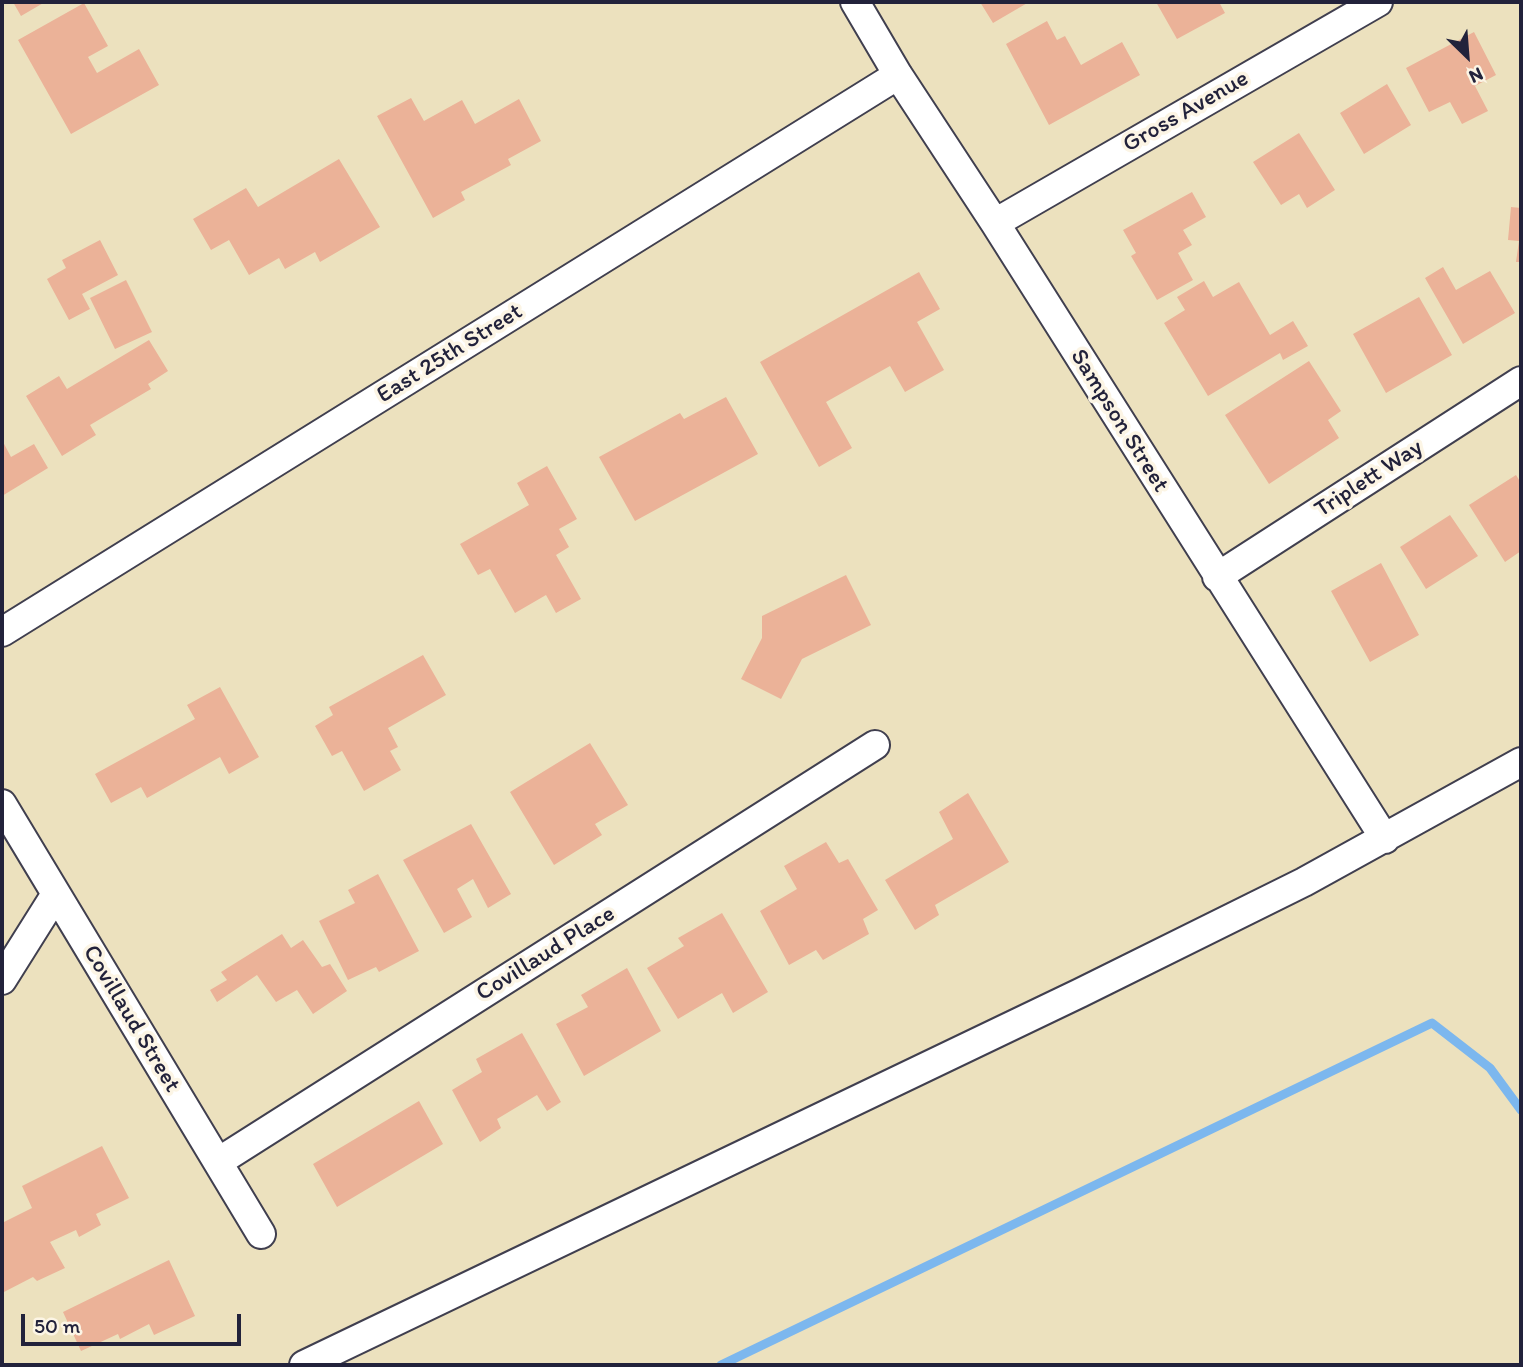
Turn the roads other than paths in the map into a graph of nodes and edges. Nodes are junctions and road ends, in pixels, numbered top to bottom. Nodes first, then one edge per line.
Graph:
1 (856, 2) edge
2 (1378, 2) edge
3 (898, 75) junction
4 (995, 223) junction
5 (1521, 381) edge
6 (1217, 577) junction
7 (2, 632) edge
8 (875, 746) dead end
9 (1521, 762) edge
10 (2, 804) edge
11 (1385, 839) junction
12 (56, 894) junction
13 (2, 980) edge
14 (218, 1162) junction
15 (261, 1234) dead end
16 (304, 1365) edge

1 - 3 street, Sampson Street
2 - 4 street, Gross Avenue
3 - 4 street, Sampson Street
3 - 7 street, East 25th Street
4 - 6 street, Sampson Street
5 - 6 street, Triplett Way
6 - 11 street, Sampson Street
8 - 14 street, Covillaud Place
9 - 11 street
10 - 12 street, Covillaud Street
11 - 16 street
12 - 13 street
12 - 14 street, Covillaud Street
14 - 15 street, Covillaud Street

